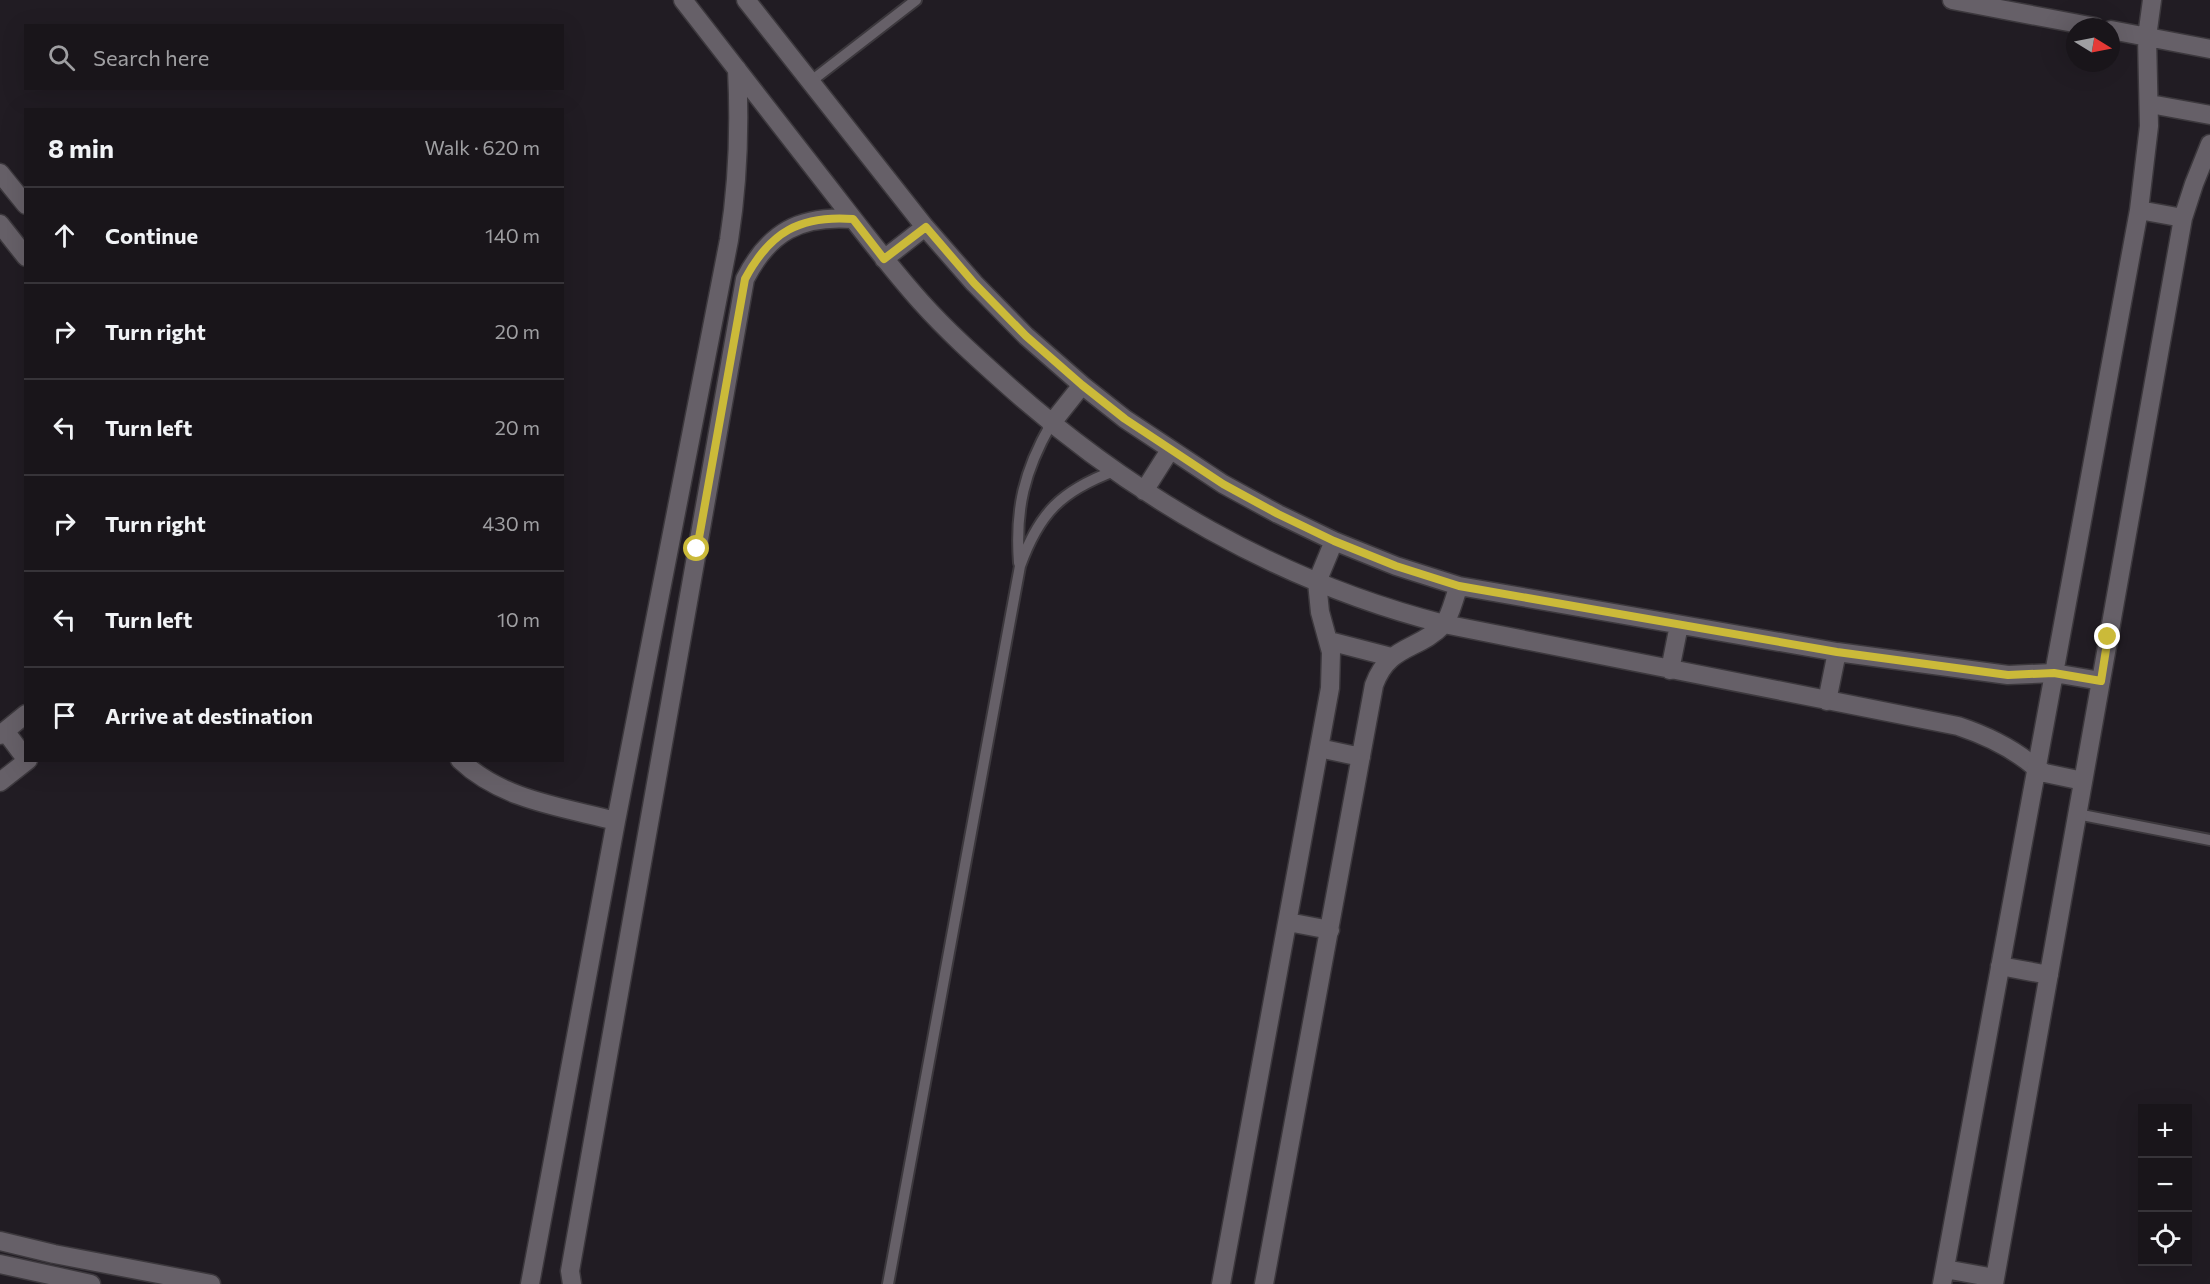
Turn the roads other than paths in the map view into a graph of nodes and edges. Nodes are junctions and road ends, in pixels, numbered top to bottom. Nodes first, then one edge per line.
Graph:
1 (683, 0) edge
2 (746, 0) edge
3 (916, 0) edge
4 (1952, 0) edge
5 (2152, 0) edge
6 (2066, 22) edge
7 (2120, 32) edge
8 (2147, 37) junction
9 (2210, 49) edge
10 (736, 69) junction
11 (810, 82) junction
12 (2150, 104) junction
13 (2210, 115) edge
14 (2210, 144) edge
15 (0, 173) edge
16 (24, 203) edge
17 (2139, 210) junction
18 (2183, 218) junction
19 (853, 219) junction
20 (0, 224) edge
21 (926, 227) junction
22 (24, 254) edge
23 (884, 259) junction
24 (713, 316) junction
25 (738, 321) junction
26 (1082, 385) junction
27 (1051, 424) junction
28 (1170, 450) junction
29 (1114, 471) junction
30 (1144, 491) junction
31 (1334, 541) junction
32 (1020, 567) junction
33 (1317, 582) junction
34 (1459, 586) junction
35 (1444, 624) junction
36 (1679, 624) junction
37 (1329, 641) junction
38 (1837, 652) junction
39 (1391, 657) junction
40 (1670, 670) junction
41 (2054, 673) junction
42 (644, 680) junction
43 (2101, 681) junction
44 (673, 686) junction
45 (1827, 700) junction
46 (24, 716) edge
47 (2, 733) edge
48 (1319, 748) junction
49 (24, 757) edge
50 (1361, 757) junction
51 (25, 762) edge
52 (463, 762) edge
53 (2036, 768) junction
54 (2083, 781) junction
55 (0, 782) edge
56 (2078, 814) junction
57 (616, 821) junction
58 (2210, 840) edge
59 (1288, 922) junction
60 (1330, 930) junction
61 (2000, 966) junction
62 (2049, 975) junction
63 (0, 1241) edge
64 (0, 1264) edge
65 (1944, 1276) edge
66 (1995, 1281) edge
67 (188, 1282) edge
68 (91, 1284) edge
69 (211, 1284) edge
70 (530, 1284) edge
71 (572, 1284) edge
72 (888, 1284) edge
73 (1221, 1284) edge
74 (1264, 1284) edge

1 - 10 street
2 - 11 street
3 - 11 lane
4 - 6 street
5 - 8 street
7 - 8 street
8 - 9 street
8 - 12 street
10 - 19 street
10 - 24 street
11 - 21 street
12 - 13 street
12 - 17 street
14 - 18 street
15 - 16 street
17 - 18 street
17 - 41 street
18 - 43 street
19 - 23 street
19 - 25 street
20 - 22 street
21 - 23 street
21 - 26 street
23 - 27 street
24 - 25 street
24 - 42 street
25 - 44 street
26 - 27 street
26 - 28 street
27 - 29 street
27 - 32 lane
28 - 30 street
28 - 31 street
29 - 30 street
29 - 32 lane
30 - 33 street
31 - 33 street
31 - 34 street
32 - 72 lane
33 - 35 street
33 - 37 street
34 - 35 street
34 - 36 street
35 - 39 street
35 - 40 street
36 - 38 street
36 - 40 street
37 - 39 street
37 - 48 street
38 - 41 street
38 - 45 street
39 - 50 street
40 - 45 street
41 - 43 street
41 - 53 street
42 - 44 street
42 - 57 street
43 - 54 street
44 - 71 street
45 - 53 street
46 - 47 street
47 - 49 street
48 - 50 street
48 - 59 street
50 - 60 street
51 - 55 street
52 - 57 street
53 - 54 street
53 - 61 street
54 - 56 street
56 - 58 lane
56 - 62 street
57 - 70 street
59 - 60 street
59 - 73 street
60 - 74 street
61 - 62 street
61 - 65 street
62 - 66 street
63 - 67 street
64 - 68 street
65 - 66 street
67 - 69 street

